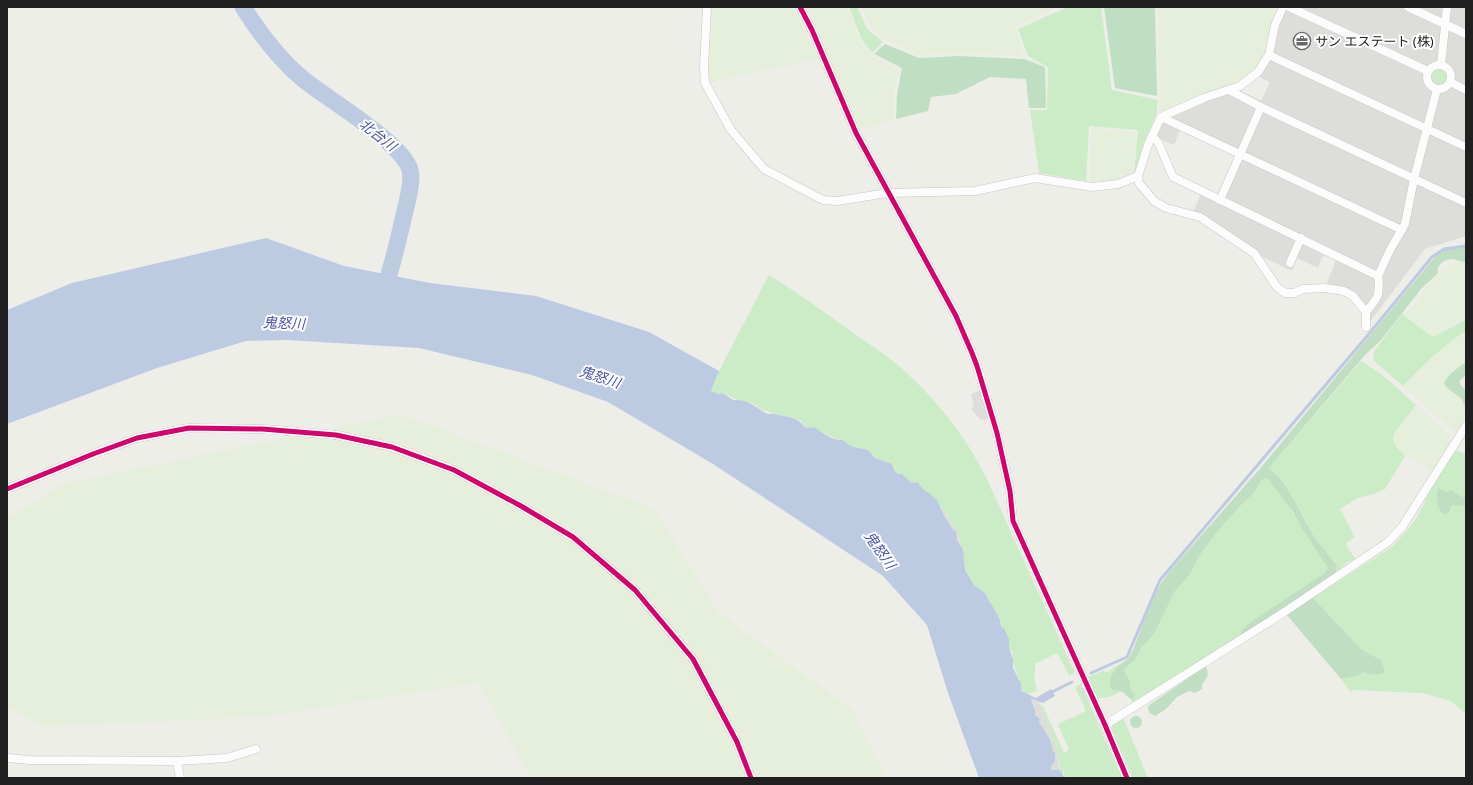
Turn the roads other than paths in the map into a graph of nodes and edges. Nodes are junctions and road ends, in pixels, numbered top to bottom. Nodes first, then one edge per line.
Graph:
1 (707, 7) edge
2 (800, 7) edge
3 (1283, 7) edge
4 (1289, 7) edge
5 (1408, 7) edge
6 (1447, 7) edge
7 (1444, 24) junction
8 (1466, 34) edge
9 (1269, 55) junction
10 (1441, 65) junction
11 (1428, 71) junction
12 (1450, 82) junction
13 (1437, 89) junction
14 (1229, 90) junction
15 (1466, 90) edge
16 (1261, 107) junction
17 (1161, 117) junction
18 (1427, 128) junction
19 (1152, 136) junction
20 (1466, 147) edge
21 (1241, 154) junction
22 (1138, 176) junction
23 (1414, 179) junction
24 (888, 193) junction
25 (1220, 200) junction
26 (1466, 203) edge
27 (1402, 230) junction
28 (1301, 238) junction
29 (1290, 263) dead end
30 (1378, 276) junction
31 (1366, 312) junction
32 (1366, 327) dead end
33 (1466, 426) edge
34 (7, 489) edge
35 (1105, 725) junction
36 (256, 749) dead end
37 (7, 758) edge
38 (177, 761) junction
39 (180, 778) edge
40 (752, 778) edge
41 (1127, 778) edge

1 - 24 street
2 - 24 street
3 - 9 street
4 - 11 street
5 - 7 street
6 - 7 street
7 - 8 street
7 - 10 street
9 - 14 street
9 - 18 street
10 - 11 street
10 - 12 street
11 - 13 street
12 - 13 street
12 - 15 street
13 - 18 street
14 - 16 street
14 - 17 street
16 - 21 street
16 - 23 street
17 - 19 street
17 - 21 street
18 - 20 street
18 - 23 street
19 - 22 street
19 - 25 street
21 - 25 street
21 - 27 street
22 - 24 street
22 - 31 street
23 - 26 street
23 - 27 street
24 - 35 street
25 - 28 street
27 - 30 street
28 - 29 street
28 - 30 street
30 - 31 street
31 - 32 street
33 - 35 street
34 - 40 street
35 - 41 street
36 - 38 street
37 - 38 street
38 - 39 street

